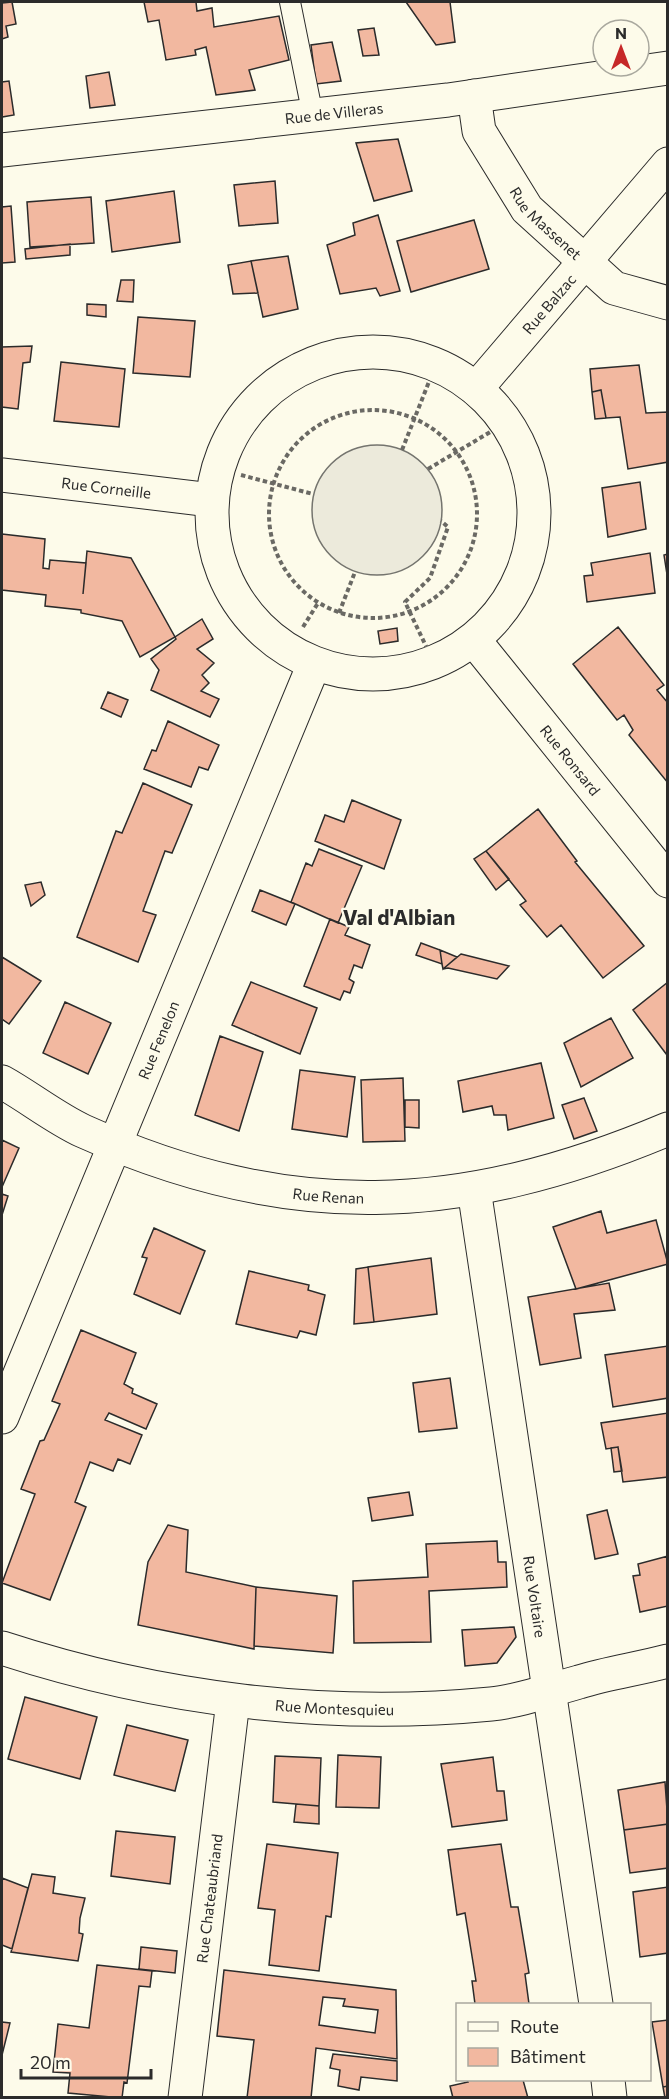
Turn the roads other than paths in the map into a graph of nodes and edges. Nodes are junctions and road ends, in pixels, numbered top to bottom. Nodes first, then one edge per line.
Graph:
1 (290, 2) edge
2 (668, 68) edge
3 (474, 96) junction
4 (313, 116) junction
5 (2, 150) edge
6 (668, 164) edge
7 (583, 261) junction
8 (668, 303) edge
9 (476, 389) junction
10 (2, 475) edge
11 (211, 500) junction
12 (474, 640) junction
13 (314, 664) junction
14 (668, 881) edge
15 (2, 1082) edge
16 (668, 1129) edge
17 (115, 1144) junction
18 (474, 1189) junction
19 (2, 1417) edge
20 (2, 1648) edge
21 (668, 1660) edge
22 (550, 1690) junction
23 (233, 1701) junction
24 (596, 2003) edge
25 (608, 2081) edge
26 (185, 2097) edge
27 (610, 2097) edge

1 - 4 lane
2 - 3 street, Rue de Villeras
3 - 4 street, Rue de Villeras
3 - 7 street, Rue Massenet
4 - 5 street, Rue de Villeras
6 - 7 street, Rue Balzac
7 - 8 street, Rue Massenet
7 - 9 street, Rue Balzac
9 - 11 street
9 - 12 street
10 - 11 street, Rue Corneille
11 - 13 street
12 - 13 street
12 - 14 street, Rue Ronsard
13 - 17 street, Rue Fenelon
15 - 17 street, Rue Renan
16 - 18 street, Rue Renan
17 - 18 street, Rue Renan
17 - 19 street, Rue Fenelon
18 - 22 street, Rue Voltaire
20 - 23 street, Rue Montesquieu
21 - 22 street, Rue Montesquieu
22 - 23 street, Rue Montesquieu
22 - 24 street, Rue Voltaire
23 - 26 street, Rue Chateaubriand
25 - 27 street

